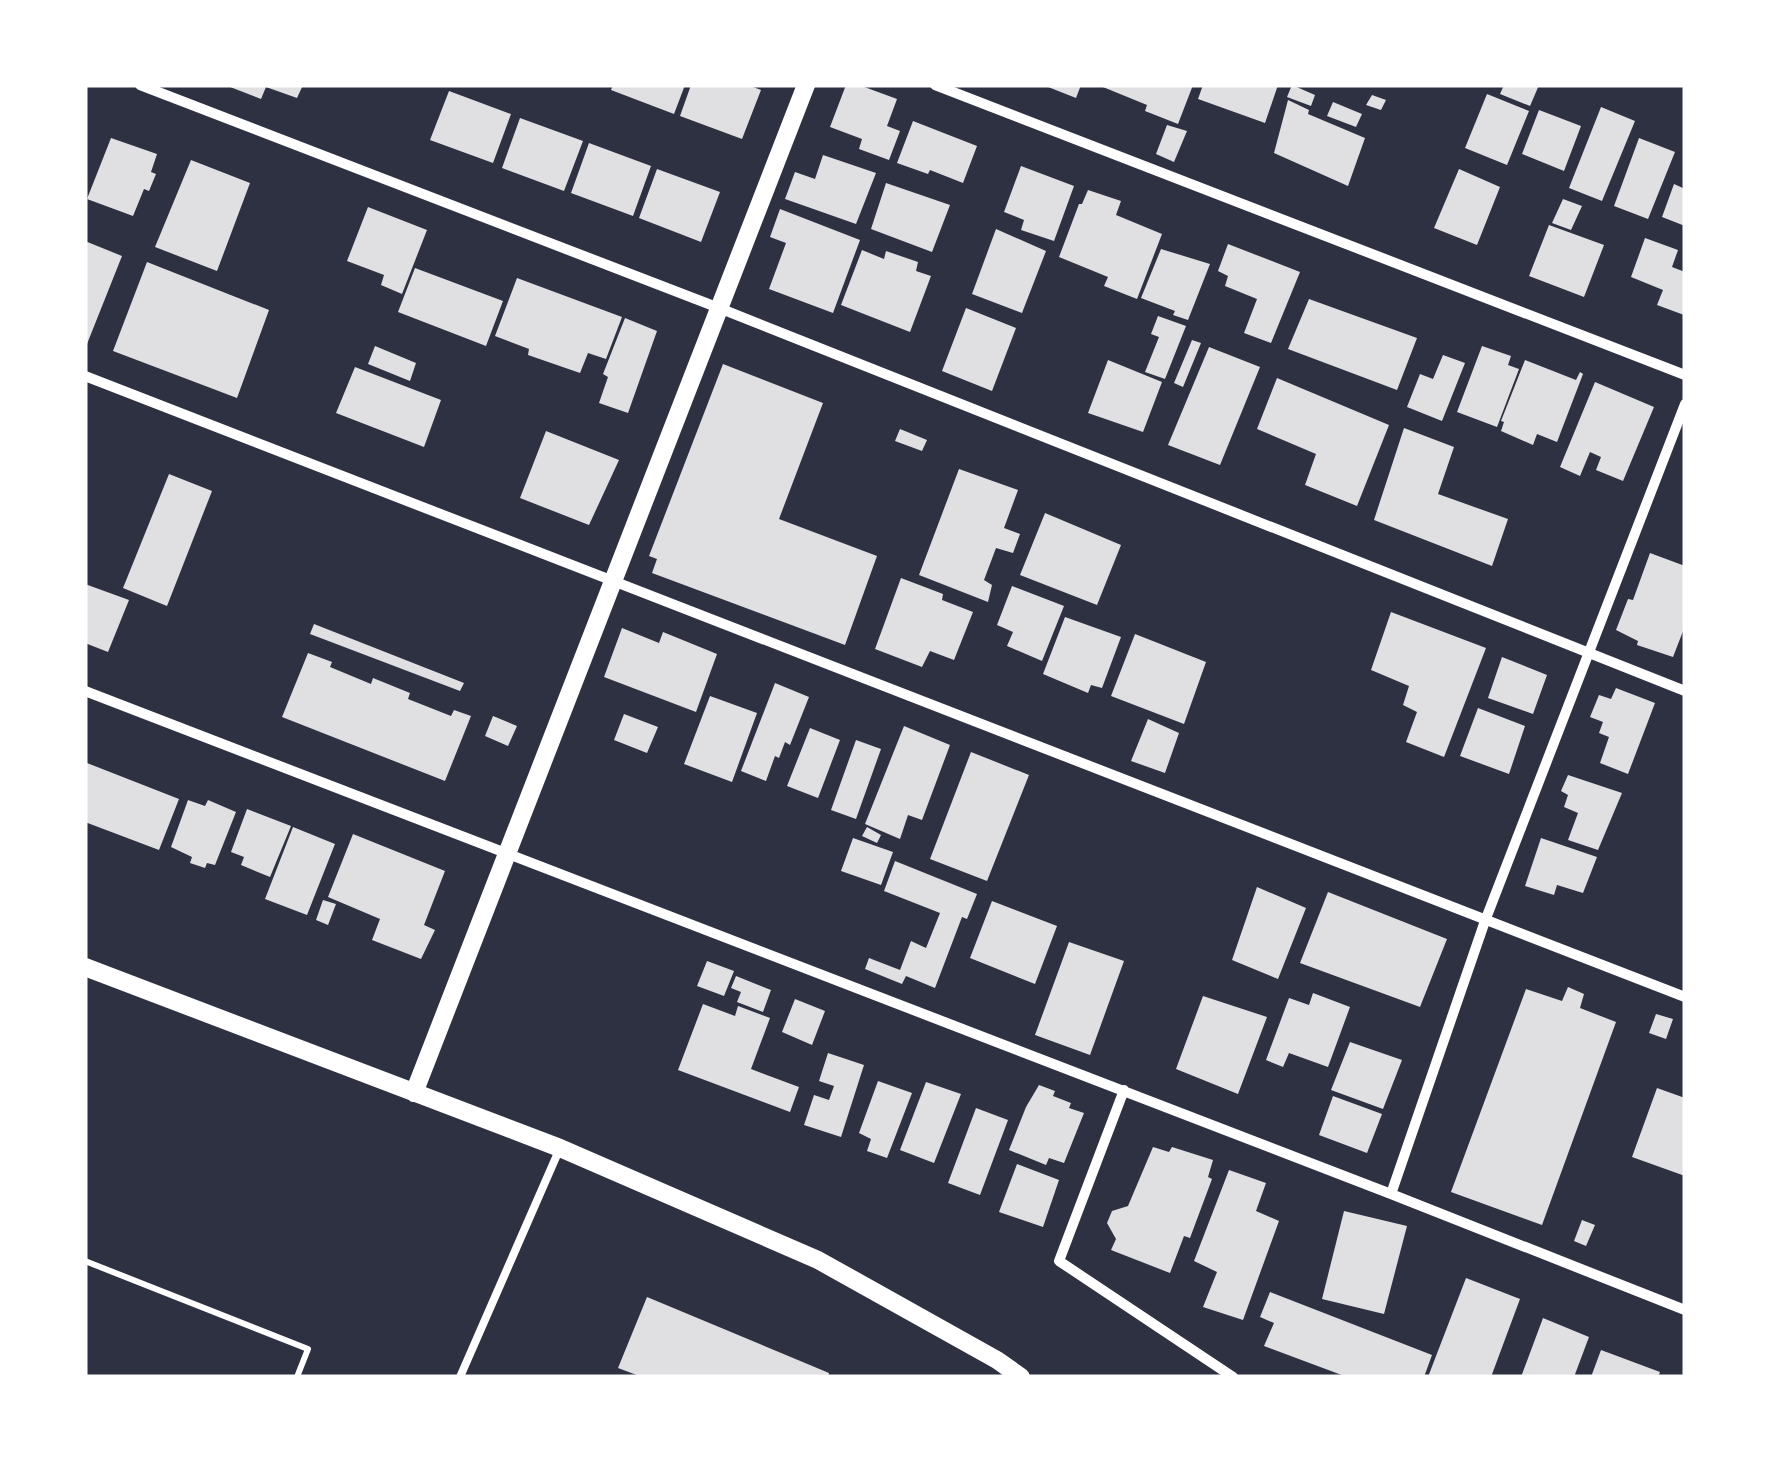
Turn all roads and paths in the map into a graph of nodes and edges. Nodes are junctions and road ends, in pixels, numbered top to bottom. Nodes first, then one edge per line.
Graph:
1 (140, 85) edge
2 (806, 85) edge
3 (935, 85) edge
4 (719, 308) junction
5 (1685, 375) edge
6 (85, 376) edge
7 (1685, 404) edge
8 (613, 583) junction
9 (1588, 653) junction
10 (85, 691) edge
11 (1685, 691) edge
12 (507, 852) junction
13 (1485, 921) junction
14 (85, 967) edge
15 (1685, 997) edge
16 (1124, 1090) junction
17 (414, 1094) junction
18 (560, 1148) junction
19 (1391, 1194) junction
20 (85, 1261) edge
21 (1685, 1310) edge
22 (297, 1377) edge
23 (460, 1377) edge
24 (1021, 1377) edge
25 (1233, 1377) edge

1 - 4 street
2 - 4 street
3 - 5 street
4 - 8 street
4 - 9 street
6 - 8 street
7 - 9 street
8 - 12 street
8 - 13 street
9 - 11 street
9 - 13 street
10 - 12 street
12 - 16 street
12 - 17 street
13 - 15 street
13 - 19 street
14 - 17 street
16 - 19 street
16 - 25 street
17 - 18 street
18 - 23 lane
18 - 24 street
19 - 21 street
20 - 22 path

